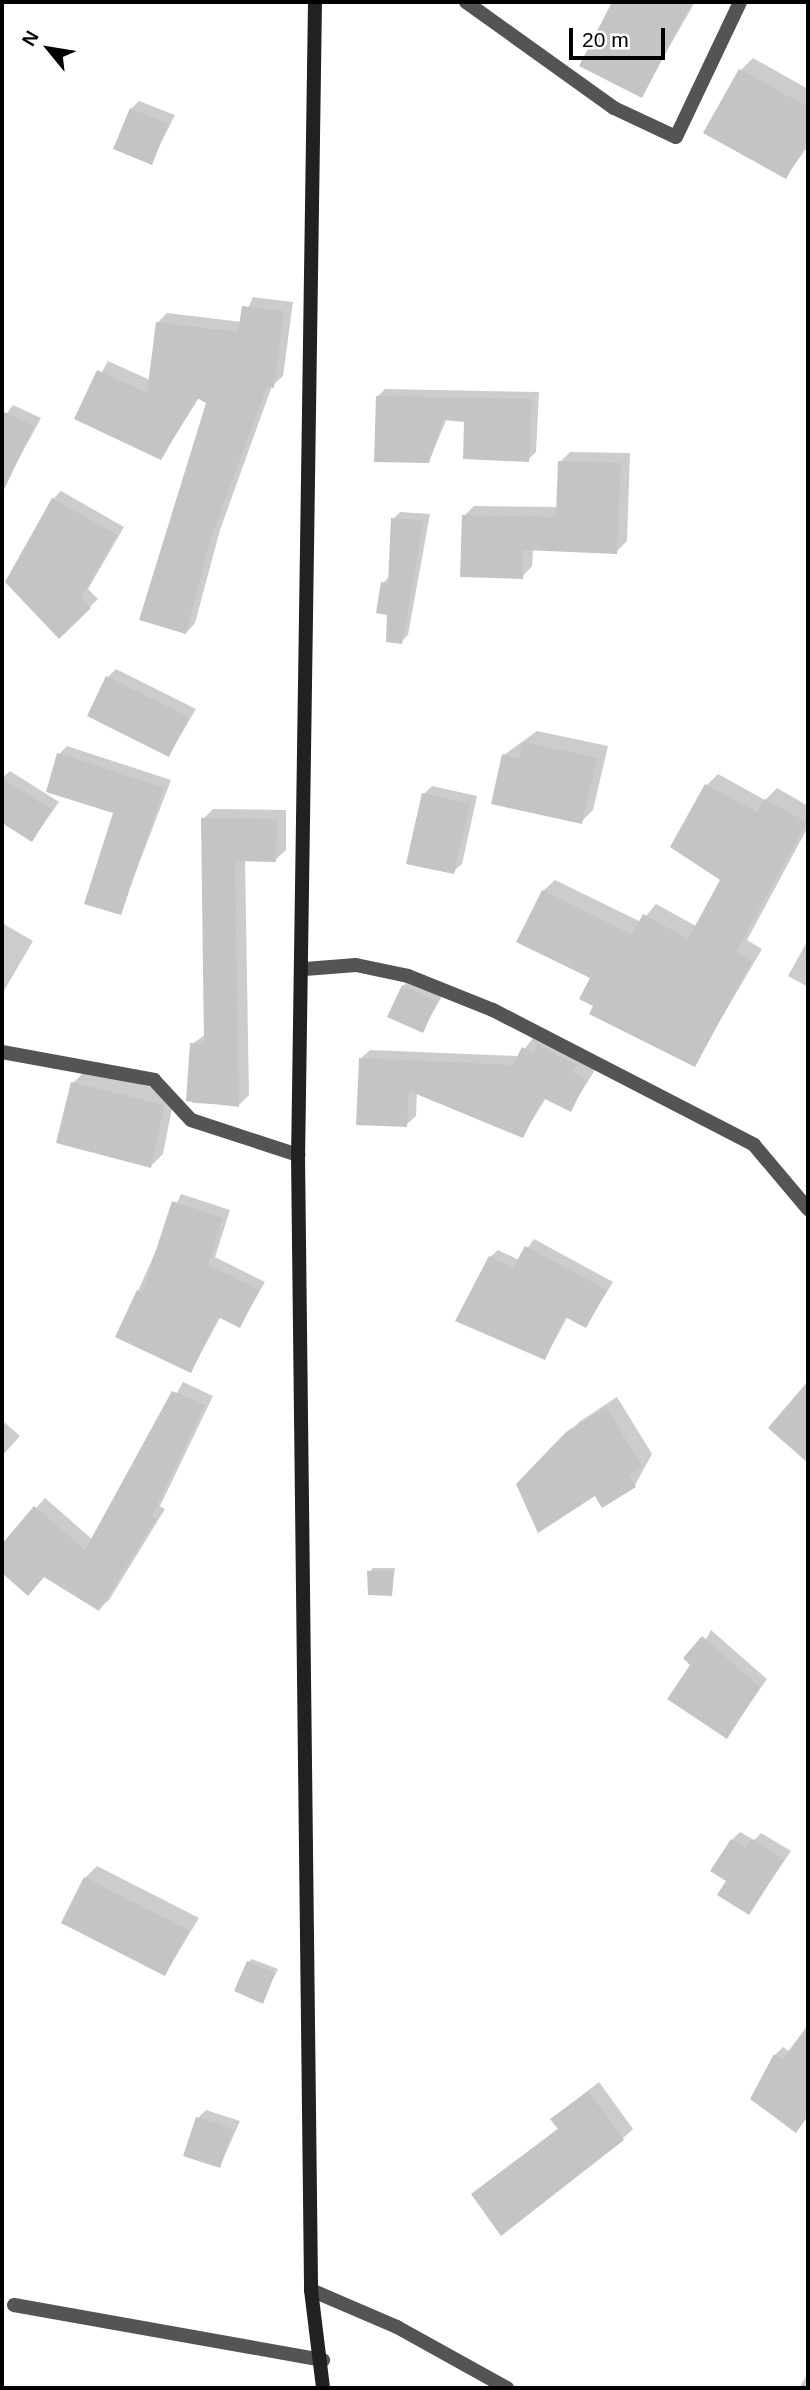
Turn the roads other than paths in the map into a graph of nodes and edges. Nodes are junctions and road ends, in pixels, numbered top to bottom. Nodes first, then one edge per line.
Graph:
1 (315, 2) edge
2 (466, 2) edge
3 (740, 2) edge
4 (305, 969) junction
5 (2, 1052) edge
6 (298, 1154) junction
7 (808, 1209) edge
8 (310, 2290) junction
9 (14, 2305) dead end
10 (323, 2360) junction
11 (323, 2388) edge
12 (508, 2388) edge

1 - 4 street
2 - 3 street
4 - 6 street
4 - 7 street
5 - 6 street
6 - 8 street
8 - 10 street
8 - 12 street
9 - 10 street
10 - 11 street

